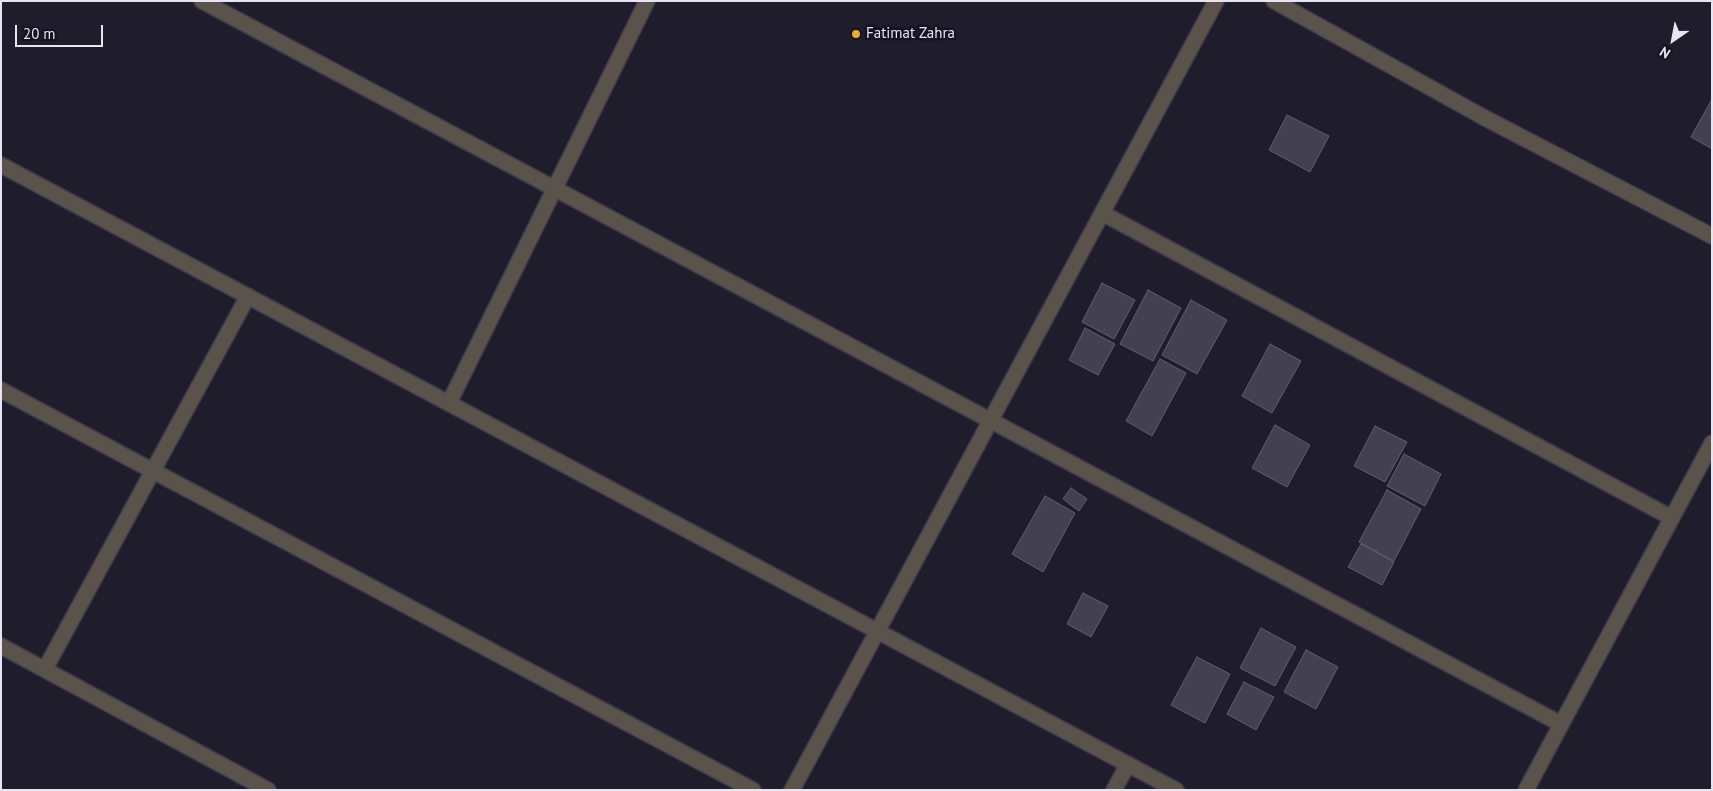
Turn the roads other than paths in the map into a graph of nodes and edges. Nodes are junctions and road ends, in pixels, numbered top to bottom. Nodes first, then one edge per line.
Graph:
1 (202, 1) edge
2 (647, 1) edge
3 (1216, 1) edge
4 (1274, 1) edge
5 (1, 165) edge
6 (555, 189) junction
7 (1102, 213) junction
8 (1712, 236) edge
9 (248, 296) junction
10 (1, 390) edge
11 (449, 403) junction
12 (990, 420) junction
13 (1712, 443) edge
14 (151, 470) junction
15 (1672, 518) junction
16 (877, 631) junction
17 (1, 646) edge
18 (45, 669) junction
19 (1561, 724) junction
20 (1128, 764) junction
21 (268, 790) edge
22 (753, 790) edge
23 (792, 790) edge
24 (1114, 790) edge
25 (1176, 790) edge
26 (1526, 790) edge

1 - 6 street
2 - 6 street
3 - 7 street
4 - 8 street
5 - 9 street
6 - 11 street
6 - 12 street
7 - 12 street
7 - 15 street
9 - 11 street
9 - 14 street
10 - 14 street
11 - 16 street
12 - 16 street
12 - 19 street
13 - 15 street
14 - 18 street
14 - 22 street
15 - 19 street
16 - 20 street
16 - 23 street
17 - 18 street
18 - 21 street
19 - 26 street
20 - 24 street
20 - 25 street

